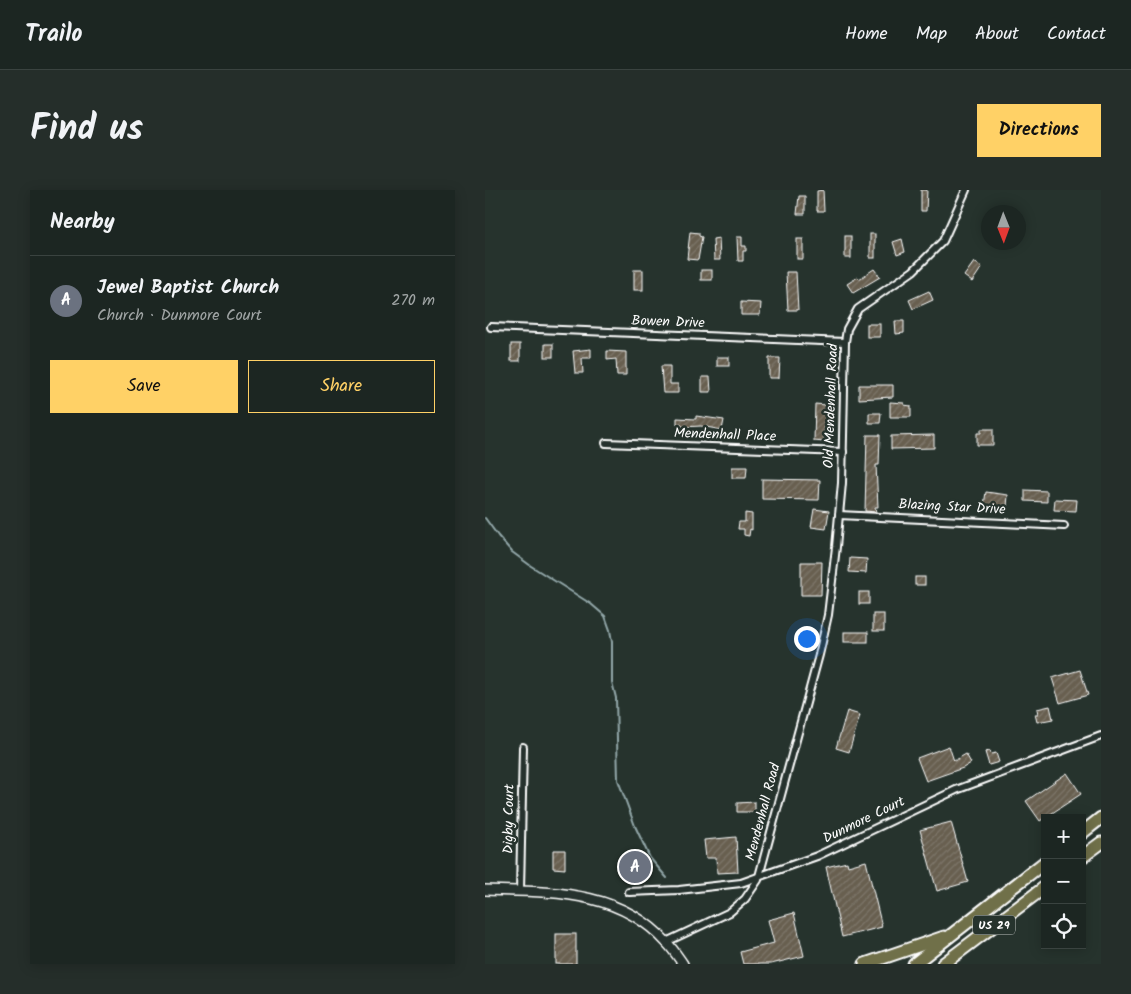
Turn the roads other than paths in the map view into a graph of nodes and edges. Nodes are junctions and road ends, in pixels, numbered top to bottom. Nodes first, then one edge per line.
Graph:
1 (966, 190) edge
2 (491, 327) dead end
3 (845, 342) junction
4 (606, 443) dead end
5 (843, 452) junction
6 (839, 515) junction
7 (1064, 526) dead end
8 (823, 641) joint
9 (1101, 736) edge
10 (523, 747) dead end
11 (1101, 818) edge
12 (1086, 830) edge
13 (1101, 842) edge
14 (1086, 854) edge
15 (1041, 865) edge
16 (758, 877) junction
17 (485, 890) edge
18 (1041, 890) edge
19 (520, 891) junction
20 (629, 892) dead end
21 (953, 934) junction
22 (666, 942) junction
23 (967, 946) junction
24 (683, 964) edge
25 (865, 964) edge
26 (914, 964) edge
27 (943, 964) edge
28 (950, 964) edge

1 - 3 street, Old Mendenhall Road
2 - 3 street, Bowen Drive
3 - 5 street, Old Mendenhall Road
4 - 5 street, Mendenhall Place
5 - 6 street, Old Mendenhall Road
6 - 7 street, Blazing Star Drive
6 - 8 street, Old Mendenhall Road
8 - 16 street, Mendenhall Road
9 - 16 street, Dunmore Court
10 - 19 street, Digby Court
11 - 12 highway
13 - 14 highway
15 - 21 highway, US 29
16 - 20 street, Dunmore Court
16 - 22 street, Mendenhall Road
17 - 19 main road
18 - 23 highway, US 29
19 - 22 main road
21 - 25 highway
21 - 26 highway, US 29
22 - 24 main road
23 - 27 highway, US 29
23 - 28 highway

